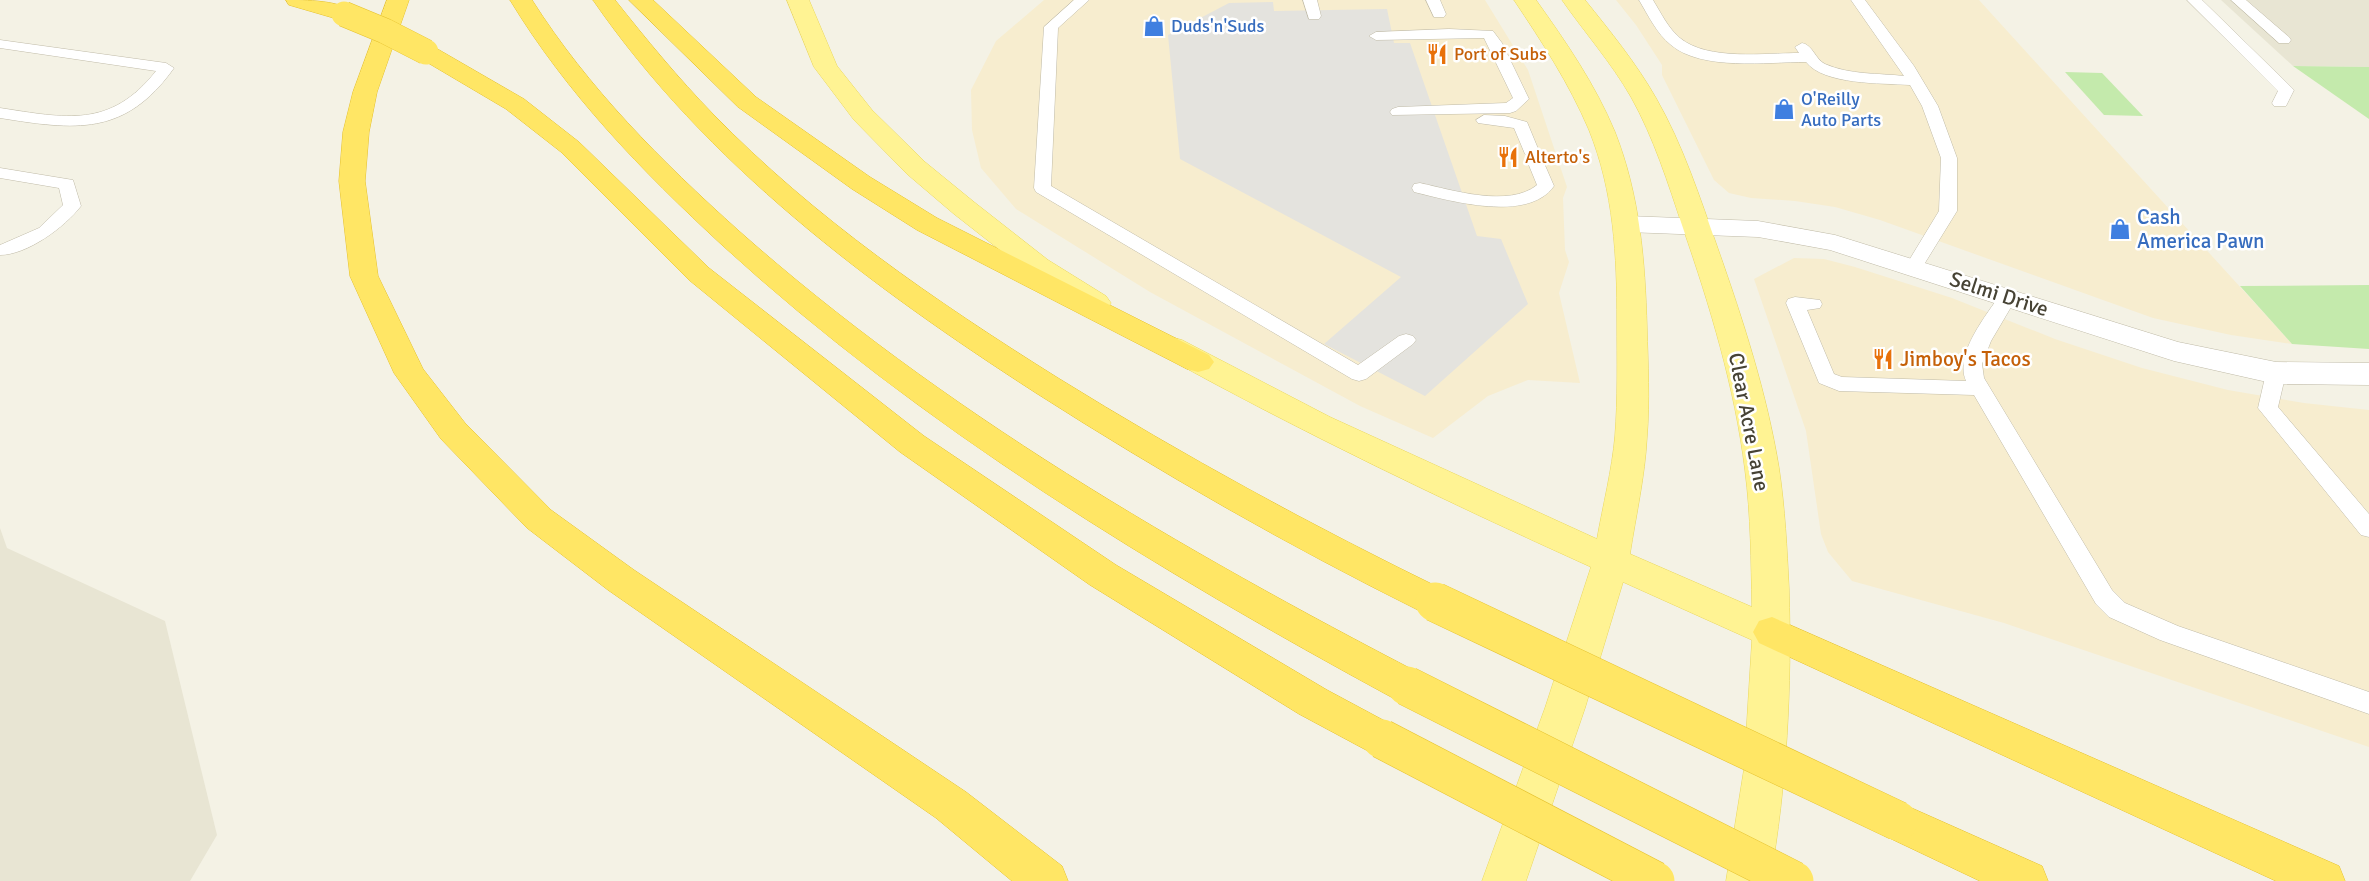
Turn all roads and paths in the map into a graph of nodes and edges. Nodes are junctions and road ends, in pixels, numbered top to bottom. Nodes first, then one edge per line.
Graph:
1 (297, 0) edge
2 (398, 0) edge
3 (521, 0) edge
4 (604, 0) edge
5 (640, 0) edge
6 (798, 0) edge
7 (1082, 0) edge
8 (1310, 0) edge
9 (1433, 0) edge
10 (1525, 0) edge
11 (1573, 0) edge
12 (1646, 0) edge
13 (1858, 0) edge
14 (2194, 0) edge
15 (2238, 0) edge
16 (1438, 14) dead end
17 (1314, 16) dead end
18 (1376, 36) dead end
19 (2284, 40) dead end
20 (0, 44) edge
21 (1915, 81) junction
22 (2280, 103) dead end
23 (0, 113) edge
24 (0, 173) edge
25 (1420, 188) dead end
26 (1627, 224) junction
27 (1695, 225) junction
28 (0, 250) edge
29 (1914, 267) junction
30 (2008, 297) junction
31 (1813, 304) dead end
32 (1407, 340) dead end
33 (1198, 362) junction
34 (2276, 373) junction
35 (2369, 374) edge
36 (1980, 388) junction
37 (2369, 529) edge
38 (1611, 561) junction
39 (1772, 632) junction
40 (2369, 703) edge
41 (1046, 881) edge
42 (1504, 881) edge
43 (1655, 881) edge
44 (1748, 881) edge
45 (1794, 881) edge
46 (2026, 881) edge
47 (2323, 881) edge

1 - 43 highway, bridge
2 - 41 highway
3 - 45 highway, bridge
4 - 46 highway, bridge
5 - 33 highway
6 - 33 main road
7 - 32 lane
8 - 17 lane
9 - 16 lane
10 - 26 main road
11 - 27 main road, Clear Acre Lane
12 - 21 lane
13 - 21 lane
14 - 22 lane
15 - 19 lane
18 - 25 lane
20 - 23 lane
21 - 29 lane
24 - 28 lane
26 - 27 street, Selmi Drive
26 - 38 main road
27 - 29 street, Selmi Drive
27 - 39 main road, Clear Acre Lane
29 - 30 street, Selmi Drive
30 - 34 street, Selmi Drive
30 - 36 lane
31 - 36 lane
33 - 38 main road
34 - 35 street, Selmi Drive
34 - 37 lane
36 - 40 lane
38 - 39 main road
38 - 42 main road
39 - 44 main road, Clear Acre Lane
39 - 47 highway

